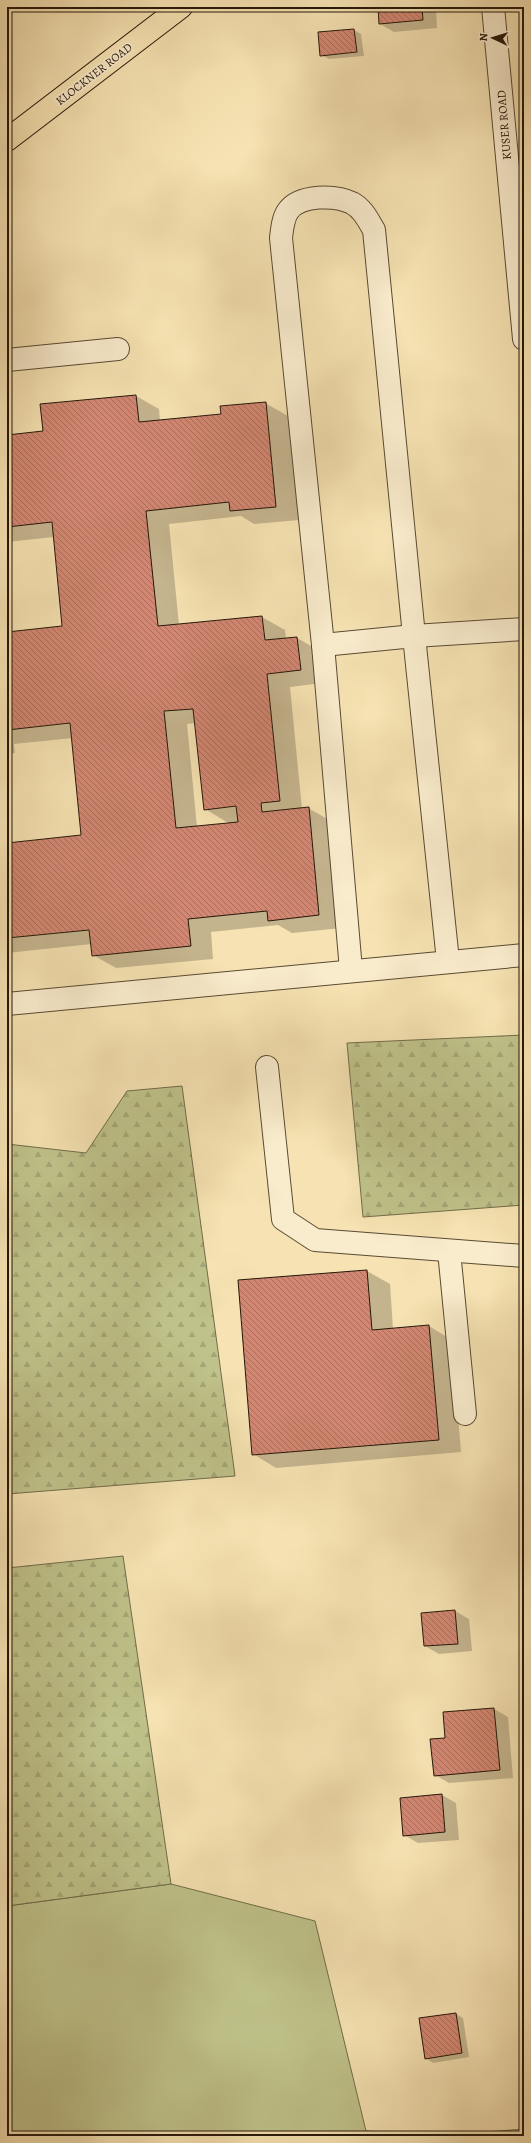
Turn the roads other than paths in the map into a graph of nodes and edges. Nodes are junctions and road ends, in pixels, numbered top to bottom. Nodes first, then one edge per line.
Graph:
1 (181, 7) edge
2 (493, 8) edge
3 (7, 140) edge
4 (524, 339) edge
5 (118, 349) dead end
6 (7, 360) edge
7 (524, 629) edge
8 (414, 636) junction
9 (323, 645) junction
10 (524, 955) edge
11 (448, 961) junction
12 (351, 970) junction
13 (7, 1004) edge
14 (267, 1067) dead end
15 (449, 1251) junction
16 (524, 1256) edge
17 (465, 1414) dead end

1 - 3 main road, KLOCKNER ROAD
2 - 4 street, KUSER ROAD
5 - 6 street
7 - 8 street
8 - 9 street
8 - 9 street
8 - 11 street
9 - 12 street
10 - 11 street
11 - 12 street
12 - 13 street
14 - 15 street
15 - 16 street
15 - 17 street

